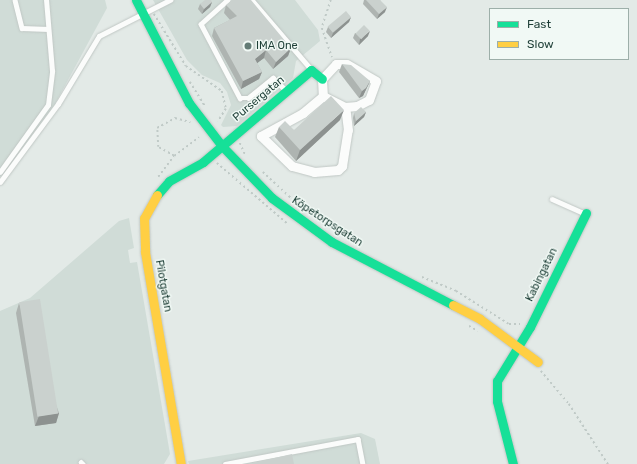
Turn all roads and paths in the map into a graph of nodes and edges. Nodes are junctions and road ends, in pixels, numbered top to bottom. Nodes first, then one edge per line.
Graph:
1 (15, 0) edge
2 (46, 0) edge
3 (136, 0) edge
4 (170, 0) edge
5 (228, 0) edge
6 (252, 0) edge
7 (331, 0) edge
8 (151, 7) junction
9 (141, 12) junction
10 (153, 13) junction
11 (48, 29) junction
12 (164, 40) dead end
13 (336, 64) junction
14 (311, 70) junction
15 (186, 76) dead end
16 (322, 79) junction
17 (287, 91) junction
18 (323, 96) junction
19 (345, 107) junction
20 (207, 109) dead end
21 (214, 122) dead end
22 (218, 122) dead end
23 (193, 124) dead end
24 (219, 128) dead end
25 (199, 133) dead end
26 (234, 136) junction
27 (199, 137) dead end
28 (203, 138) dead end
29 (222, 146) junction
30 (174, 156) junction
31 (250, 160) dead end
32 (259, 169) dead end
33 (0, 172) edge
34 (0, 182) edge
35 (155, 184) dead end
36 (552, 199) dead end
37 (296, 203) dead end
38 (586, 214) joint
39 (418, 274) dead end
40 (530, 327) junction
41 (518, 345) junction
42 (538, 362) joint
43 (181, 464) edge
44 (225, 464) edge
45 (364, 464) edge
46 (513, 464) edge
47 (608, 464) edge

1 - 11 lane
2 - 11 lane
3 - 9 street, Köpetorpsgatan
4 - 8 lane
5 - 17 lane
6 - 14 lane
7 - 13 path
8 - 9 lane
8 - 10 path
9 - 29 street, Köpetorpsgatan
9 - 34 lane
10 - 12 path
10 - 22 path
11 - 33 lane
13 - 16 street
13 - 19 street
14 - 16 street
14 - 17 street, Pursergatan
15 - 20 path
16 - 18 street
17 - 26 street, Pursergatan
18 - 19 street
18 - 19 street
21 - 24 path
23 - 30 path
25 - 28 path
26 - 29 street, Pursergatan
26 - 31 path
27 - 30 path
29 - 41 street, Köpetorpsgatan
29 - 43 street, Pilotgatan
30 - 35 path
32 - 37 path
36 - 38 lane
38 - 40 street, Kabingatan
39 - 40 path
40 - 41 street, Kabingatan
41 - 42 street, Köpetorpsgatan
41 - 46 street, Kabingatan
42 - 47 path
44 - 45 lane

